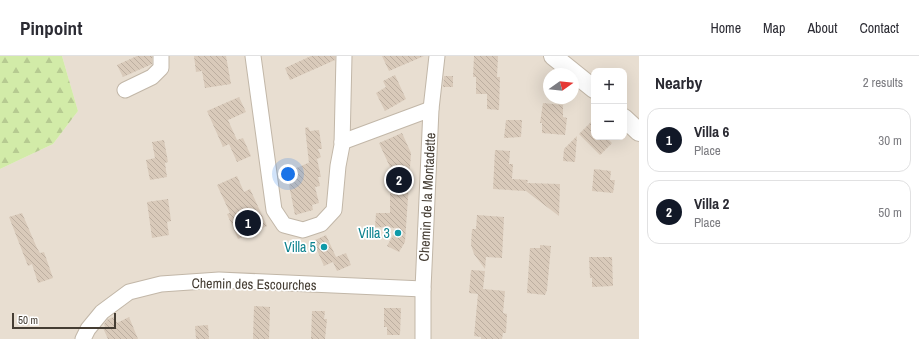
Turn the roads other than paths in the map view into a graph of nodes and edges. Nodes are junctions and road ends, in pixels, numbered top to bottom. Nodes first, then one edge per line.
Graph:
1 (161, 56) edge
2 (253, 56) edge
3 (344, 56) edge
4 (437, 56) edge
5 (553, 56) edge
6 (591, 87) edge
7 (125, 90) dead end
8 (431, 110) junction
9 (627, 121) edge
10 (639, 132) edge
11 (342, 142) junction
12 (423, 289) junction
13 (83, 339) edge
14 (423, 339) edge

1 - 7 street
2 - 11 street
3 - 11 street
4 - 8 street, Chemin de la Montadette
5 - 6 street
8 - 11 street
8 - 12 street, Chemin de la Montadette
9 - 10 street
12 - 13 street, Chemin des Escourches
12 - 14 street, Chemin de la Montadette

